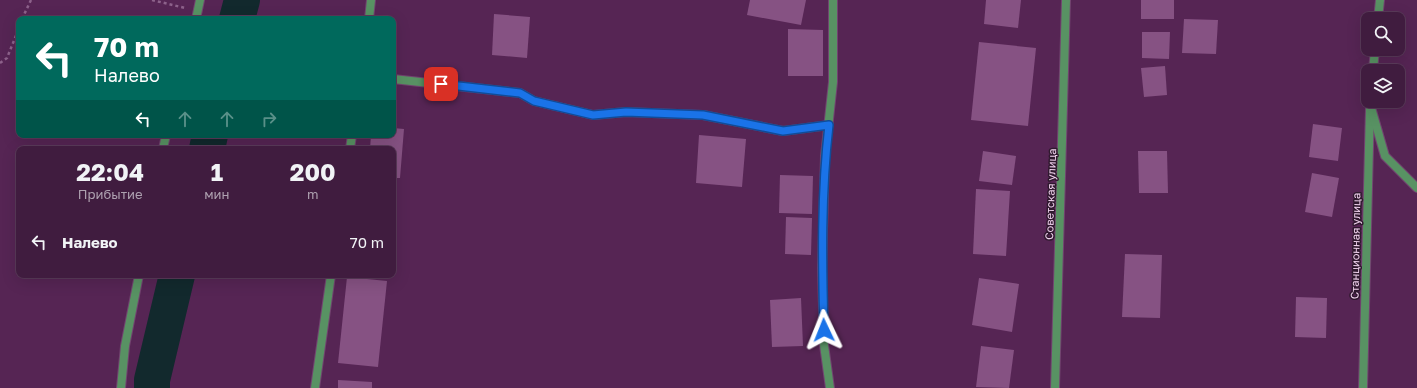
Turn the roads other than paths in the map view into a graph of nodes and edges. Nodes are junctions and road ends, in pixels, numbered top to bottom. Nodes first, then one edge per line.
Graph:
1 (200, 0) edge
2 (371, 0) edge
3 (832, 0) edge
4 (1066, 0) edge
5 (1380, 0) edge
6 (1379, 12) edge
7 (196, 15) edge
8 (368, 16) edge
9 (396, 79) edge
10 (1370, 108) edge
11 (1371, 108) edge
12 (829, 125) junction
13 (1417, 188) edge
14 (138, 278) edge
15 (331, 278) edge
16 (121, 388) edge
17 (315, 388) edge
18 (830, 388) edge
19 (1055, 388) edge
20 (1363, 388) edge

1 - 7 street
2 - 8 street
3 - 12 street
4 - 19 street, Советская улица
5 - 6 street
9 - 12 street
10 - 20 street, Станционная улица
11 - 13 street
12 - 18 street
14 - 16 street
15 - 17 street

